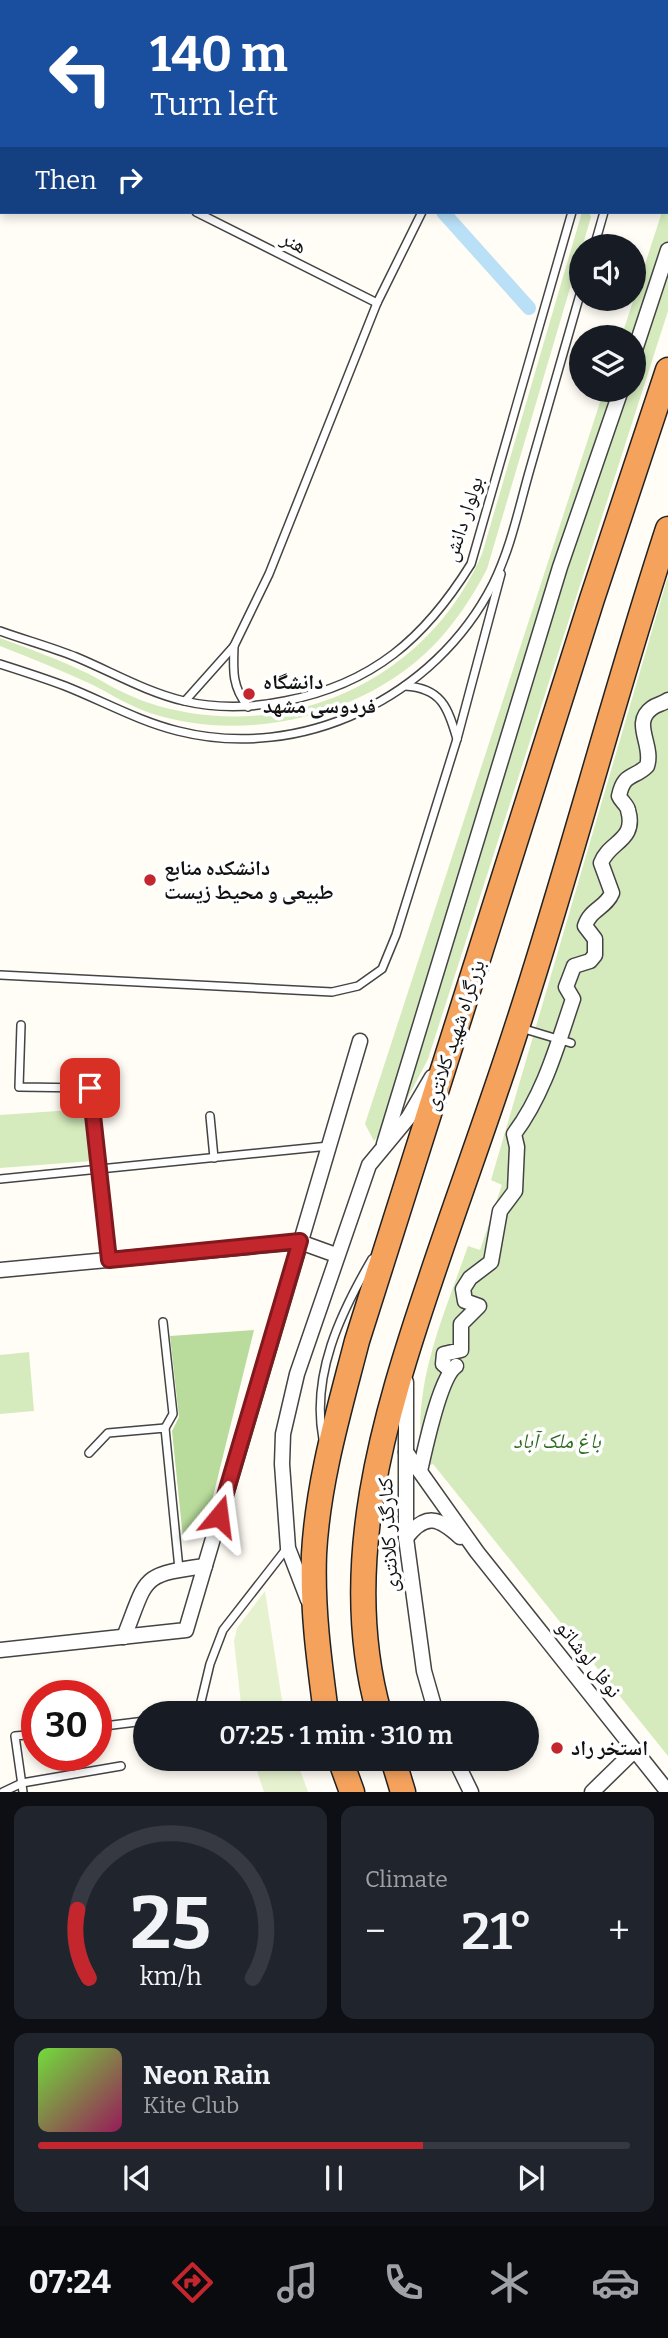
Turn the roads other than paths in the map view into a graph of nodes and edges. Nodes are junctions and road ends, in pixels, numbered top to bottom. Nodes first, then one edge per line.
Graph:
1 (199, 214) edge
2 (571, 214) edge
3 (603, 214) edge
4 (421, 215) edge
5 (598, 234) edge
6 (668, 250) edge
7 (377, 303) junction
8 (575, 311) edge
9 (643, 325) edge
10 (668, 370) edge
11 (617, 402) edge
12 (668, 529) edge
13 (510, 541) junction
14 (0, 631) edge
15 (234, 646) junction
16 (0, 664) edge
17 (405, 686) junction
18 (668, 700) edge
19 (185, 701) junction
20 (248, 707) junction
21 (457, 739) junction
22 (0, 975) edge
23 (21, 1025) dead end
24 (517, 1027) junction
25 (360, 1041) dead end
26 (565, 1041) junction
27 (451, 1042) junction
28 (210, 1116) dead end
29 (384, 1144) junction
30 (329, 1146) junction
31 (214, 1158) junction
32 (100, 1169) junction
33 (0, 1179) edge
34 (300, 1241) junction
35 (336, 1255) junction
36 (109, 1260) junction
37 (0, 1270) edge
38 (163, 1321) dead end
39 (406, 1352) junction
40 (165, 1428) junction
41 (406, 1452) junction
42 (89, 1453) dead end
43 (420, 1471) junction
44 (406, 1538) junction
45 (288, 1548) junction
46 (477, 1552) junction
47 (205, 1566) junction
48 (179, 1569) junction
49 (314, 1617) junction
50 (124, 1637) junction
51 (0, 1650) edge
52 (201, 1701) edge
53 (324, 1701) edge
54 (377, 1701) edge
55 (433, 1701) edge
56 (133, 1722) edge
57 (112, 1725) edge
58 (21, 1735) edge
59 (634, 1751) junction
60 (121, 1766) dead end
61 (344, 1771) edge
62 (397, 1771) edge
63 (461, 1771) edge
64 (22, 1788) edge
65 (3, 1792) edge
66 (352, 1792) edge
67 (403, 1792) edge
68 (471, 1792) edge
69 (592, 1792) edge
70 (668, 1792) edge

1 - 7 lane, هنر
2 - 20 lane, بولوار دانش
3 - 5 lane
4 - 7 lane
6 - 9 street
7 - 15 lane
8 - 13 lane
10 - 27 highway, بزرگراه شهید کلانتری
11 - 29 street
12 - 24 highway
13 - 17 lane
13 - 21 lane
14 - 19 lane, بولوار دانش
15 - 19 lane
15 - 20 lane
16 - 17 lane
17 - 21 lane
18 - 26 street
19 - 20 lane, بولوار دانش
21 - 22 lane
23 - 32 lane
24 - 26 lane
24 - 39 highway
25 - 30 street
26 - 43 street
27 - 29 street
27 - 49 highway, بزرگراه شهید کلانتری
28 - 31 lane
29 - 35 street
30 - 31 lane
30 - 34 street
31 - 32 lane
32 - 33 lane
32 - 36 lane
34 - 35 street
34 - 36 street
34 - 47 street
35 - 45 street
36 - 37 street
38 - 40 lane
39 - 41 street, کنارگذر کلانتری
39 - 54 highway
40 - 42 lane
40 - 48 lane
41 - 43 street, نوفل لوشاتو
41 - 44 street, کنارگذر کلانتری
43 - 46 street, نوفل لوشاتو
44 - 46 street, نوفل لوشاتو
44 - 55 street, کنارگذر کلانتری
45 - 49 street
45 - 52 lane
46 - 59 street, نوفل لوشاتو
47 - 48 street
47 - 50 street
48 - 50 street
49 - 53 highway, بزرگراه شهید کلانتری
50 - 51 street
56 - 57 lane
58 - 64 lane
59 - 69 street
59 - 70 street, نوفل لوشاتو
60 - 64 lane
61 - 66 highway
62 - 67 highway
63 - 68 street
64 - 65 lane

